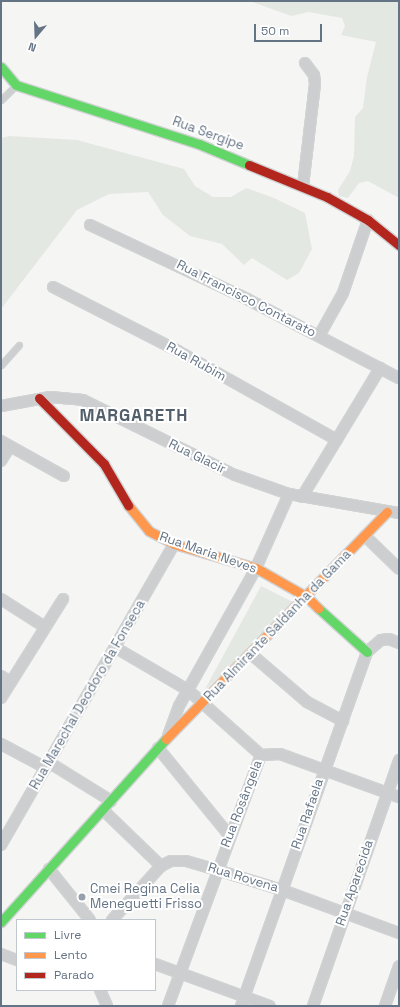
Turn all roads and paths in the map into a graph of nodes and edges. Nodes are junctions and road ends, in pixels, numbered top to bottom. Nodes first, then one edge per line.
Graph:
1 (305, 63) dead end
2 (1, 67) edge
3 (16, 85) junction
4 (1, 100) edge
5 (303, 186) junction
6 (368, 220) junction
7 (90, 225) dead end
8 (399, 245) edge
9 (53, 287) dead end
10 (319, 336) junction
11 (19, 345) dead end
12 (1, 365) edge
13 (380, 368) junction
14 (399, 378) edge
15 (39, 398) junction
16 (1, 406) edge
17 (337, 440) junction
18 (1, 441) edge
19 (10, 446) junction
20 (1, 461) edge
21 (64, 476) dead end
22 (289, 494) junction
23 (302, 497) junction
24 (387, 512) junction
25 (399, 514) edge
26 (365, 536) junction
27 (174, 544) junction
28 (256, 568) junction
29 (399, 569) edge
30 (306, 597) junction
31 (1, 599) edge
32 (63, 599) dead end
33 (46, 627) junction
34 (396, 642) edge
35 (116, 648) junction
36 (367, 652) junction
37 (251, 654) junction
38 (1, 676) edge
39 (10, 682) junction
40 (188, 690) junction
41 (1, 698) edge
42 (204, 703) junction
43 (343, 721) junction
44 (167, 738) junction
45 (1, 744) edge
46 (158, 748) junction
47 (261, 755) junction
48 (399, 760) edge
49 (48, 765) junction
50 (323, 770) junction
51 (387, 793) junction
52 (399, 797) edge
53 (111, 801) junction
54 (103, 810) junction
55 (229, 835) junction
56 (1, 845) edge
57 (161, 866) junction
58 (50, 870) junction
59 (217, 870) junction
60 (282, 890) junction
61 (344, 913) junction
62 (89, 919) edge
63 (113, 919) edge
64 (1, 922) edge
65 (399, 933) edge
66 (1, 954) edge
67 (16, 960) edge
68 (156, 964) edge
69 (399, 966) edge
70 (180, 973) junction
71 (100, 991) edge
72 (243, 1001) edge
73 (107, 1006) edge
74 (168, 1006) edge
75 (270, 1006) edge
76 (314, 1006) edge
77 (385, 1006) edge

1 - 5 street
2 - 3 street
3 - 4 lane
3 - 5 street, Rua Sergipe
5 - 6 street, Rua Sergipe
6 - 8 street, Rua Sergipe
6 - 10 street
7 - 10 street, Rua Francisco Contarato
9 - 17 street, Rua Rubim
10 - 13 street, Rua Francisco Contarato
11 - 12 lane
13 - 14 street, Rua Francisco Contarato
13 - 17 street
15 - 16 street, Rua Glacir
15 - 22 street, Rua Glacir
15 - 27 street, Rua Maria Neves
17 - 23 street
18 - 19 street
19 - 20 street
19 - 21 street
22 - 23 street, Rua Glacir
22 - 28 street, Rua Almirante Saldanha da Gama
23 - 24 street, Rua Glacir
24 - 25 street, Rua Glacir
24 - 26 street, Rua Almirante Saldanha da Gama
26 - 29 street
26 - 30 street, Rua Almirante Saldanha da Gama
27 - 28 street, Rua Maria Neves
27 - 35 street, Rua Marechal Deodoro da Fonseca
28 - 30 street, Rua Maria Neves
28 - 40 street, Rua Almirante Saldanha da Gama
30 - 36 street, Rua Maria Neves
30 - 37 street, Rua Almirante Saldanha da Gama
31 - 33 street
32 - 33 street
33 - 39 street
34 - 36 street
35 - 40 street
35 - 49 street, Rua Marechal Deodoro da Fonseca
36 - 43 street, Rua Rafaela
37 - 42 street, Rua Almirante Saldanha da Gama
37 - 43 street
38 - 39 street
39 - 41 street
40 - 42 street
40 - 44 street, Rua Almirante Saldanha da Gama
42 - 44 street, Rua Almirante Saldanha da Gama
42 - 47 street
43 - 50 street, Rua Rafaela
44 - 46 street, Rua Almirante Saldanha da Gama
45 - 49 street
46 - 53 street, Rua Almirante Saldanha da Gama
46 - 55 street
47 - 50 street, Rua Rosângela
47 - 55 street, Rua Rosângela
48 - 51 street, Rua Aparecida
49 - 53 street
49 - 56 street, Rua Marechal Deodoro da Fonseca
50 - 51 street
50 - 60 street, Rua Rafaela
51 - 52 street
51 - 61 street, Rua Aparecida
53 - 54 street, Rua Almirante Saldanha da Gama
54 - 57 street
54 - 58 street, Rua Almirante Saldanha da Gama
55 - 59 street, Rua Rosângela
57 - 59 street, Rua Rovena
57 - 63 street
58 - 62 street
58 - 64 street, Rua Almirante Saldanha da Gama
59 - 60 street, Rua Rovena
59 - 70 street, Rua Rosângela
60 - 61 street, Rua Rovena
60 - 72 street, Rua Rafaela
61 - 65 street, Rua Rovena
61 - 76 street, Rua Aparecida
66 - 67 street
68 - 70 street
69 - 77 street
70 - 72 street
70 - 74 street, Rua Rosângela
71 - 73 street
72 - 75 street

